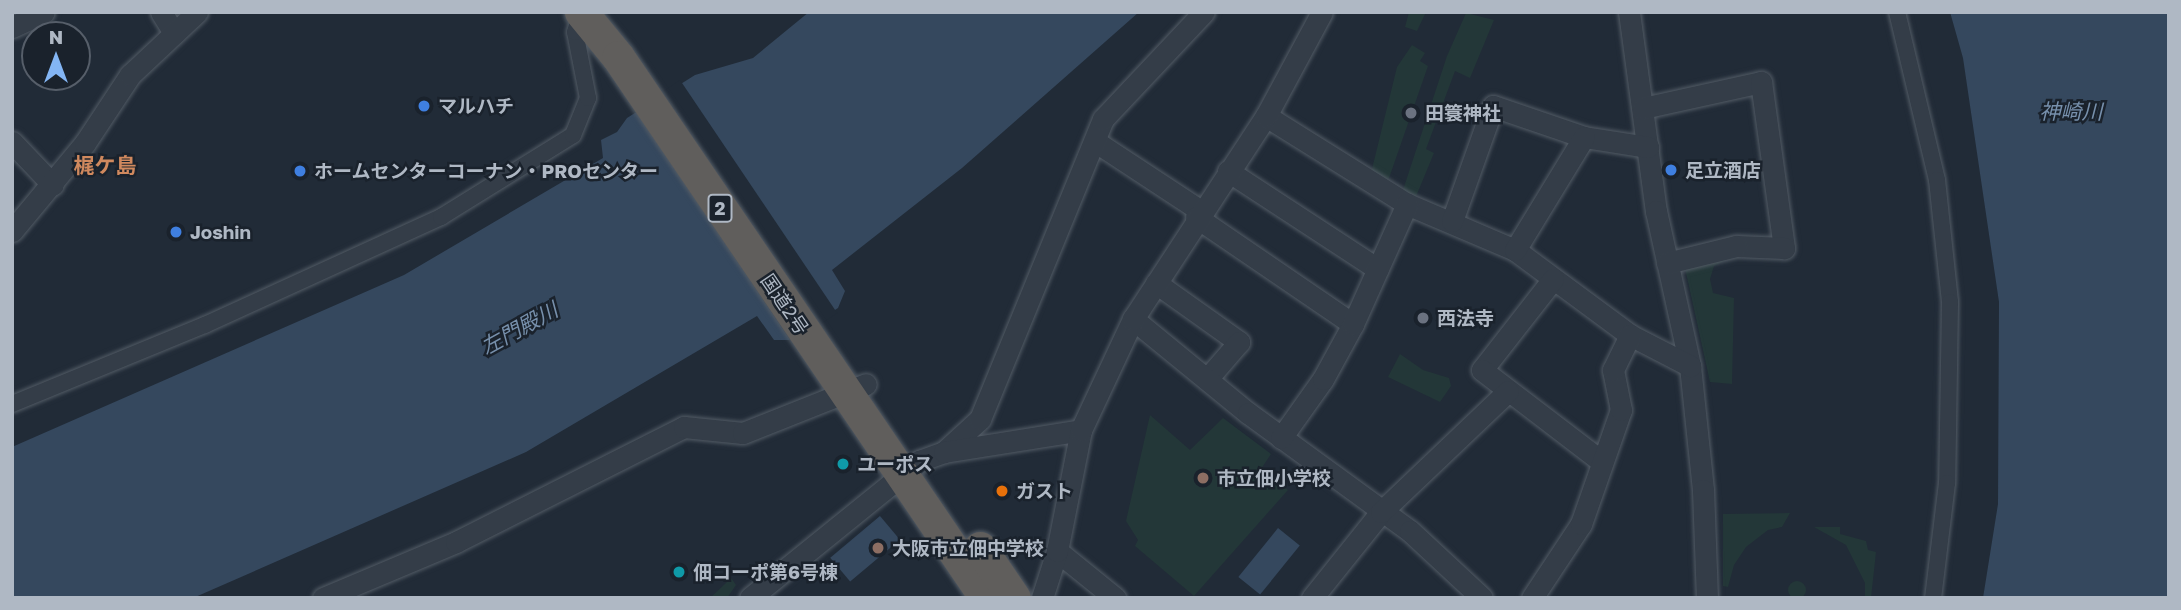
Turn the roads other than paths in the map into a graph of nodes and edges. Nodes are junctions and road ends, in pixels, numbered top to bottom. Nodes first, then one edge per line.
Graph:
1 (161, 12) edge
2 (197, 12) edge
3 (581, 12) edge
4 (610, 12) edge
5 (1204, 12) edge
6 (1322, 12) edge
7 (1629, 12) edge
8 (1896, 12) edge
9 (35, 14) edge
10 (12, 27) edge
11 (174, 33) junction
12 (627, 51) junction
13 (1643, 108) junction
14 (1266, 116) junction
15 (1584, 137) junction
16 (12, 142) edge
17 (1096, 142) junction
18 (1648, 147) junction
19 (1228, 172) junction
20 (53, 185) junction
21 (1407, 204) junction
22 (1199, 214) junction
23 (1452, 221) junction
24 (12, 231) edge
25 (1515, 250) junction
26 (1667, 263) junction
27 (1378, 269) junction
28 (1553, 279) junction
29 (1156, 283) junction
30 (1133, 319) junction
31 (1353, 324) junction
32 (1630, 335) junction
33 (1690, 366) junction
34 (1207, 380) junction
35 (857, 390) junction
36 (1508, 391) junction
37 (12, 404) edge
38 (1081, 430) junction
39 (1281, 438) junction
40 (1601, 461) junction
41 (922, 462) junction
42 (1381, 512) junction
43 (1057, 551) junction
44 (323, 598) edge
45 (750, 598) edge
46 (986, 598) edge
47 (1014, 598) edge
48 (1042, 598) edge
49 (1115, 598) edge
50 (1312, 598) edge
51 (1482, 598) edge
52 (1532, 598) edge
53 (1707, 598) edge
54 (1933, 598) edge

1 - 11 street
2 - 11 street
3 - 12 highway, 国道2号 / 2
3 - 37 street
4 - 12 highway, 国道2号 / 2
5 - 17 street
6 - 14 street
7 - 13 street
8 - 54 street
9 - 10 street
11 - 20 street
12 - 35 highway, 国道2号 / 2
13 - 18 street
13 - 26 street
14 - 19 street
14 - 21 street
15 - 18 street
15 - 23 street
15 - 25 street
16 - 20 street
17 - 22 street
17 - 41 street
18 - 26 street
19 - 22 street
19 - 27 street
20 - 24 street
21 - 23 street
21 - 27 street
22 - 29 street
22 - 31 street
23 - 25 street
25 - 28 street
26 - 33 street
27 - 31 street
28 - 32 street
28 - 36 street
29 - 30 street
29 - 34 street
30 - 34 street
30 - 38 street
31 - 39 street
32 - 33 street
32 - 40 street
33 - 53 street
34 - 39 street
35 - 41 highway, 国道2号 / 2
35 - 44 street
36 - 40 street
36 - 42 street
38 - 41 street
38 - 43 street
39 - 42 street
40 - 52 street
41 - 45 street
41 - 46 highway, 国道2号 / 2
41 - 47 highway, 国道2号 / 2
42 - 50 street
42 - 51 street
43 - 48 street
43 - 49 street

